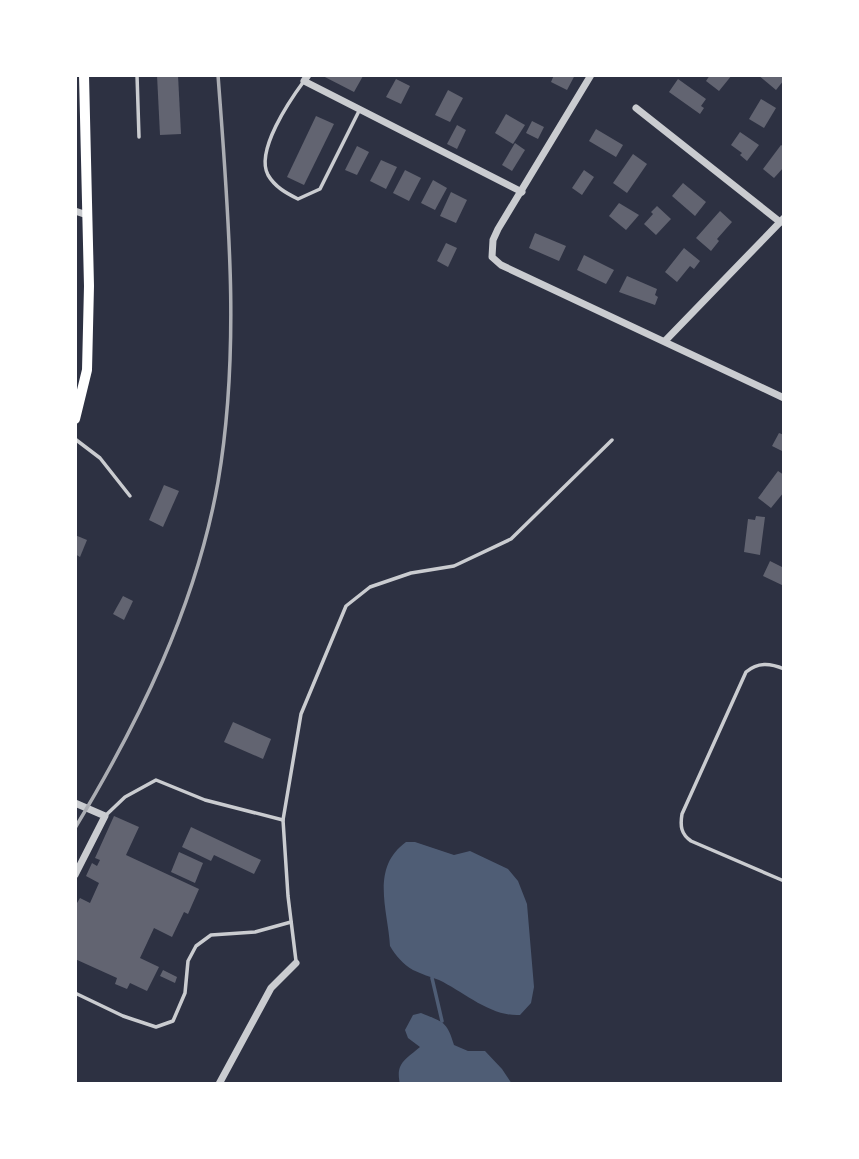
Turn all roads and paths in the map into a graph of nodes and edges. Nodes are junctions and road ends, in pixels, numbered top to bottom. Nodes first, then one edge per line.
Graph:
1 (137, 75) edge
2 (591, 75) edge
3 (84, 76) edge
4 (306, 78) edge
5 (636, 108) dead end
6 (360, 109) junction
7 (80, 110) edge
8 (139, 137) dead end
9 (522, 192) junction
10 (75, 211) edge
11 (87, 215) junction
12 (782, 220) edge
13 (665, 341) junction
14 (784, 398) edge
15 (75, 419) edge
16 (75, 439) edge
17 (612, 440) dead end
18 (130, 496) dead end
19 (784, 669) edge
20 (75, 803) edge
21 (104, 816) junction
22 (283, 820) junction
23 (75, 874) edge
24 (784, 881) edge
25 (291, 922) junction
26 (296, 963) joint
27 (75, 993) edge
28 (219, 1084) edge

1 - 8 lane
2 - 9 street
3 - 7 main road
4 - 6 street
4 - 6 lane
5 - 12 street
6 - 9 street
7 - 11 main road
9 - 13 street
10 - 11 street
11 - 15 main road
12 - 13 street
13 - 14 street
16 - 18 lane
17 - 22 lane
19 - 24 lane
20 - 21 street
21 - 22 lane
21 - 23 street
22 - 25 lane
25 - 26 lane
25 - 27 lane
26 - 28 street

